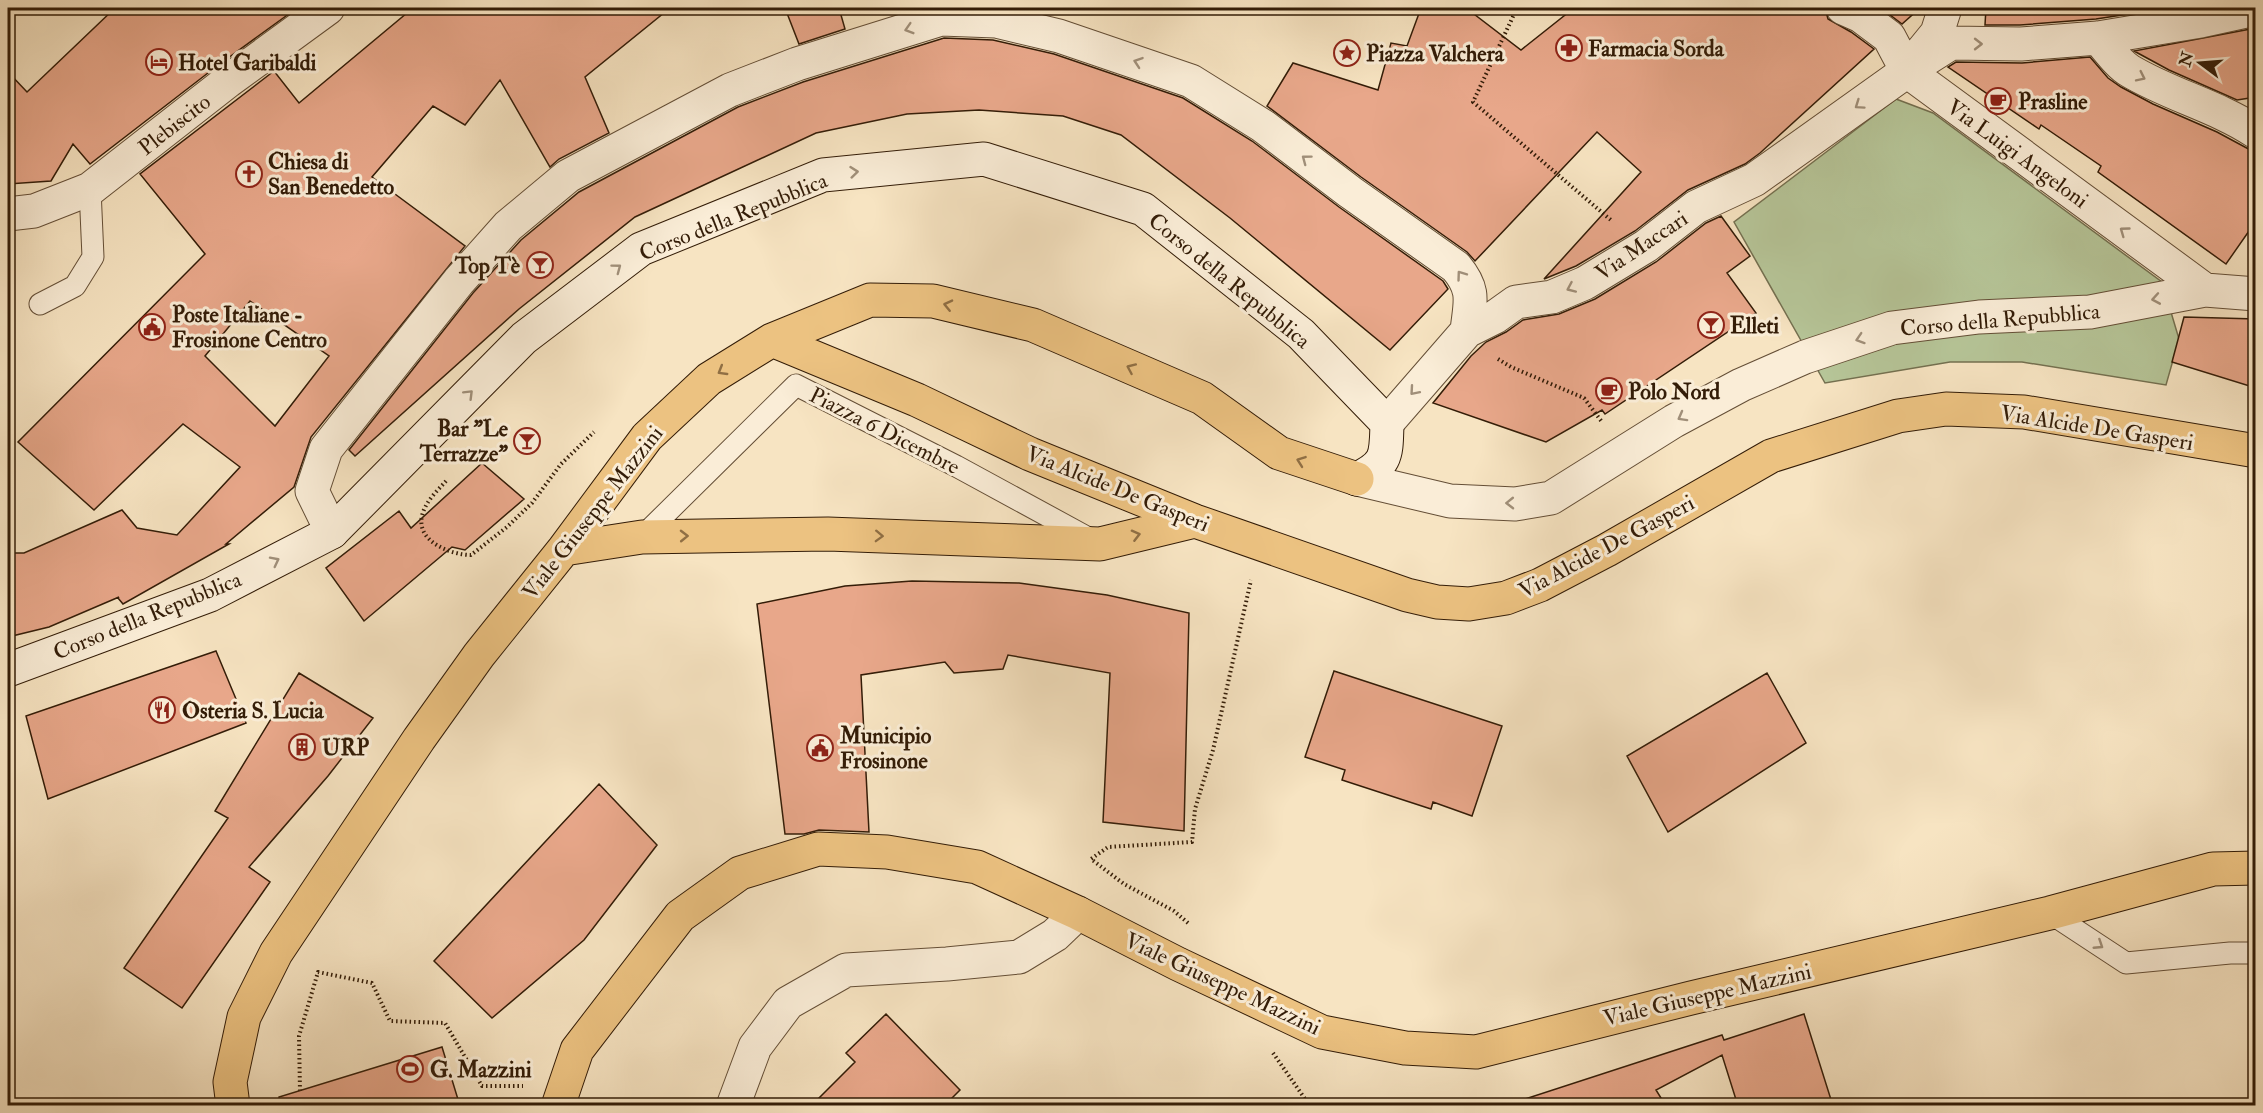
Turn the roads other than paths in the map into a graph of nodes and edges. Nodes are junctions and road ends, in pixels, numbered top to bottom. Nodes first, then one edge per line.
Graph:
1 (327, 8) edge
2 (1843, 8) edge
3 (1945, 8) edge
4 (2256, 9) edge
5 (2098, 38) junction
6 (1907, 71) junction
7 (2250, 122) edge
8 (90, 189) junction
9 (8, 214) edge
10 (2205, 290) junction
11 (2256, 294) edge
12 (40, 304) dead end
13 (1467, 331) junction
14 (772, 340) junction
15 (1387, 423) junction
16 (2256, 451) edge
17 (1357, 479) junction
18 (1195, 521) junction
19 (332, 532) junction
20 (642, 537) junction
21 (1100, 544) junction
22 (564, 549) junction
23 (8, 670) edge
24 (2256, 855) edge
25 (2256, 868) edge
26 (2213, 869) junction
27 (1078, 913) junction
28 (2050, 913) junction
29 (2256, 953) edge
30 (561, 1096) edge
31 (233, 1106) edge
32 (733, 1106) edge

1 - 8 street, Plebiscito
2 - 6 street, Via Luigi Angeloni
3 - 6 street
4 - 5 street
6 -> 5 street
5 -> 7 street
10 -> 6 street, Via Luigi Angeloni
6 -> 13 street, Via Maccari
8 - 9 street, Plebiscito
8 - 12 lane
10 - 11 street, Corso della Repubblica
10 -> 17 street, Corso della Repubblica
13 -> 15 street, Via Maccari
13 -> 19 street
17 -> 14 main road, Viale Giuseppe Mazzini
14 - 18 main road, Via Alcide De Gasperi
14 -> 22 main road, Viale Giuseppe Mazzini
15 - 17 street
19 -> 15 street, Corso della Repubblica
16 - 18 main road, Via Alcide De Gasperi
21 -> 18 main road
23 -> 19 street, Corso della Repubblica
20 -> 21 main road
20 - 21 lane, Piazza 6 Dicembre
20 - 22 main road
22 - 31 main road, Viale Giuseppe Mazzini
24 - 26 lane
25 - 26 main road, Viale Giuseppe Mazzini
26 - 28 main road, Viale Giuseppe Mazzini
27 - 28 main road, Viale Giuseppe Mazzini
27 - 30 main road, Viale Giuseppe Mazzini
27 - 32 street
28 -> 29 lane

